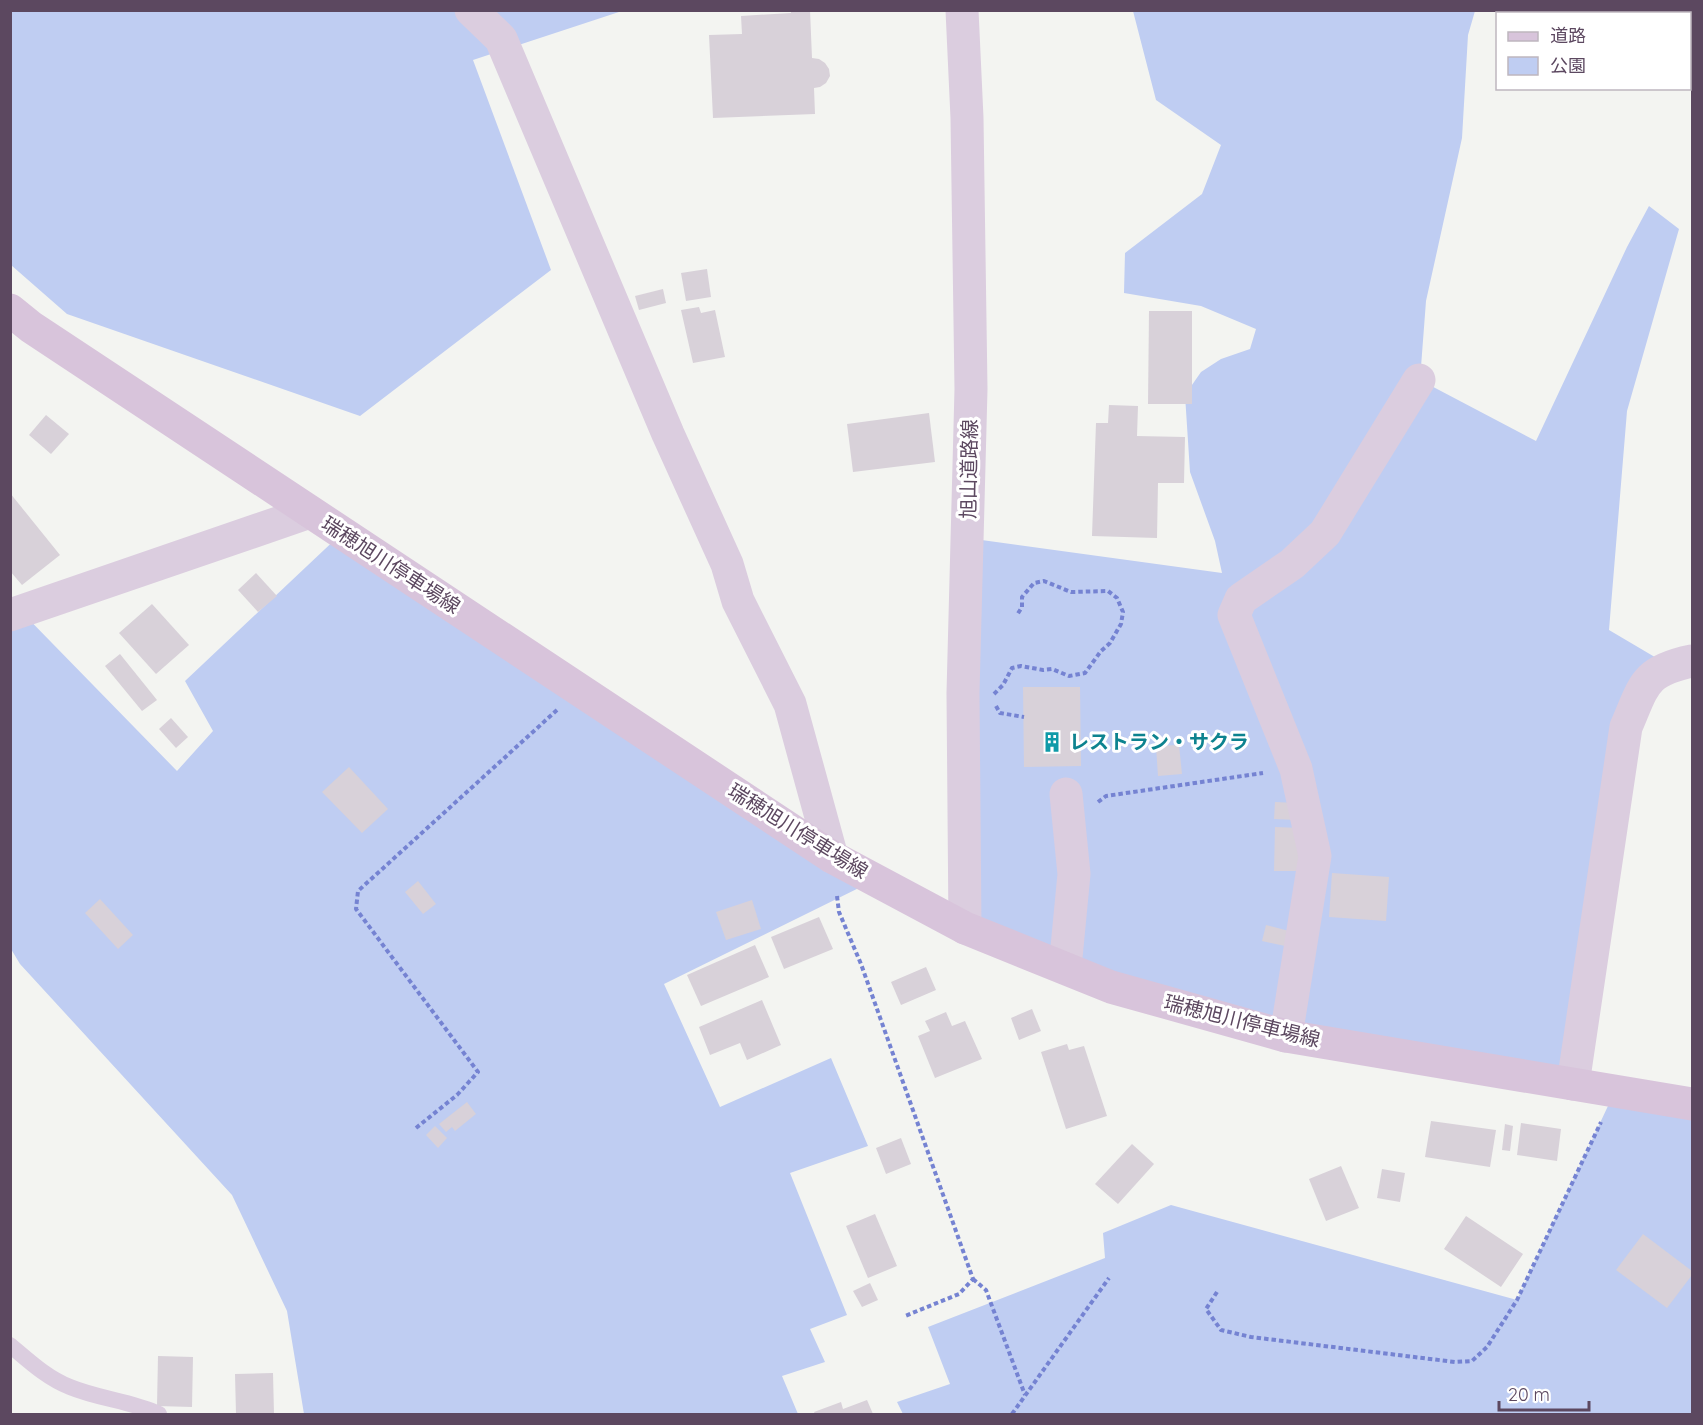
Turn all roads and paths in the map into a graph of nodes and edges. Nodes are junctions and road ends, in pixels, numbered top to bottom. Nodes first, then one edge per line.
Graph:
1 (471, 10) edge
2 (962, 10) edge
3 (10, 310) edge
4 (1419, 380) dead end
5 (310, 512) junction
6 (10, 615) edge
7 (1017, 615) dead end
8 (1692, 661) edge
9 (579, 690) junction
10 (989, 698) dead end
11 (1296, 769) junction
12 (1066, 795) dead end
13 (1071, 838) junction
14 (832, 857) junction
15 (965, 928) junction
16 (1065, 968) junction
17 (1286, 1036) junction
18 (1573, 1084) junction
19 (1615, 1091) junction
20 (1692, 1104) edge
21 (416, 1128) dead end
22 (973, 1278) junction
23 (1109, 1278) dead end
24 (1217, 1292) dead end
25 (905, 1316) dead end
26 (10, 1345) edge
27 (1024, 1395) junction
28 (159, 1414) edge
29 (1011, 1414) edge

1 - 14 street
2 - 15 street, 旭山道路線
3 - 5 main road, 瑞穂旭川停車場線
4 - 11 street
5 - 6 street
5 - 9 main road, 瑞穂旭川停車場線
7 - 10 path
8 - 18 street
9 - 14 main road, 瑞穂旭川停車場線
9 - 21 path
11 - 13 path
11 - 17 street
12 - 13 street
13 - 16 street
14 - 15 main road, 瑞穂旭川停車場線
14 - 22 path
15 - 16 main road, 瑞穂旭川停車場線
16 - 17 main road, 瑞穂旭川停車場線
17 - 18 main road, 瑞穂旭川停車場線
18 - 19 main road, 瑞穂旭川停車場線
19 - 20 main road, 瑞穂旭川停車場線
19 - 24 path
22 - 25 path
22 - 27 path
23 - 27 path
26 - 28 lane
27 - 29 path

